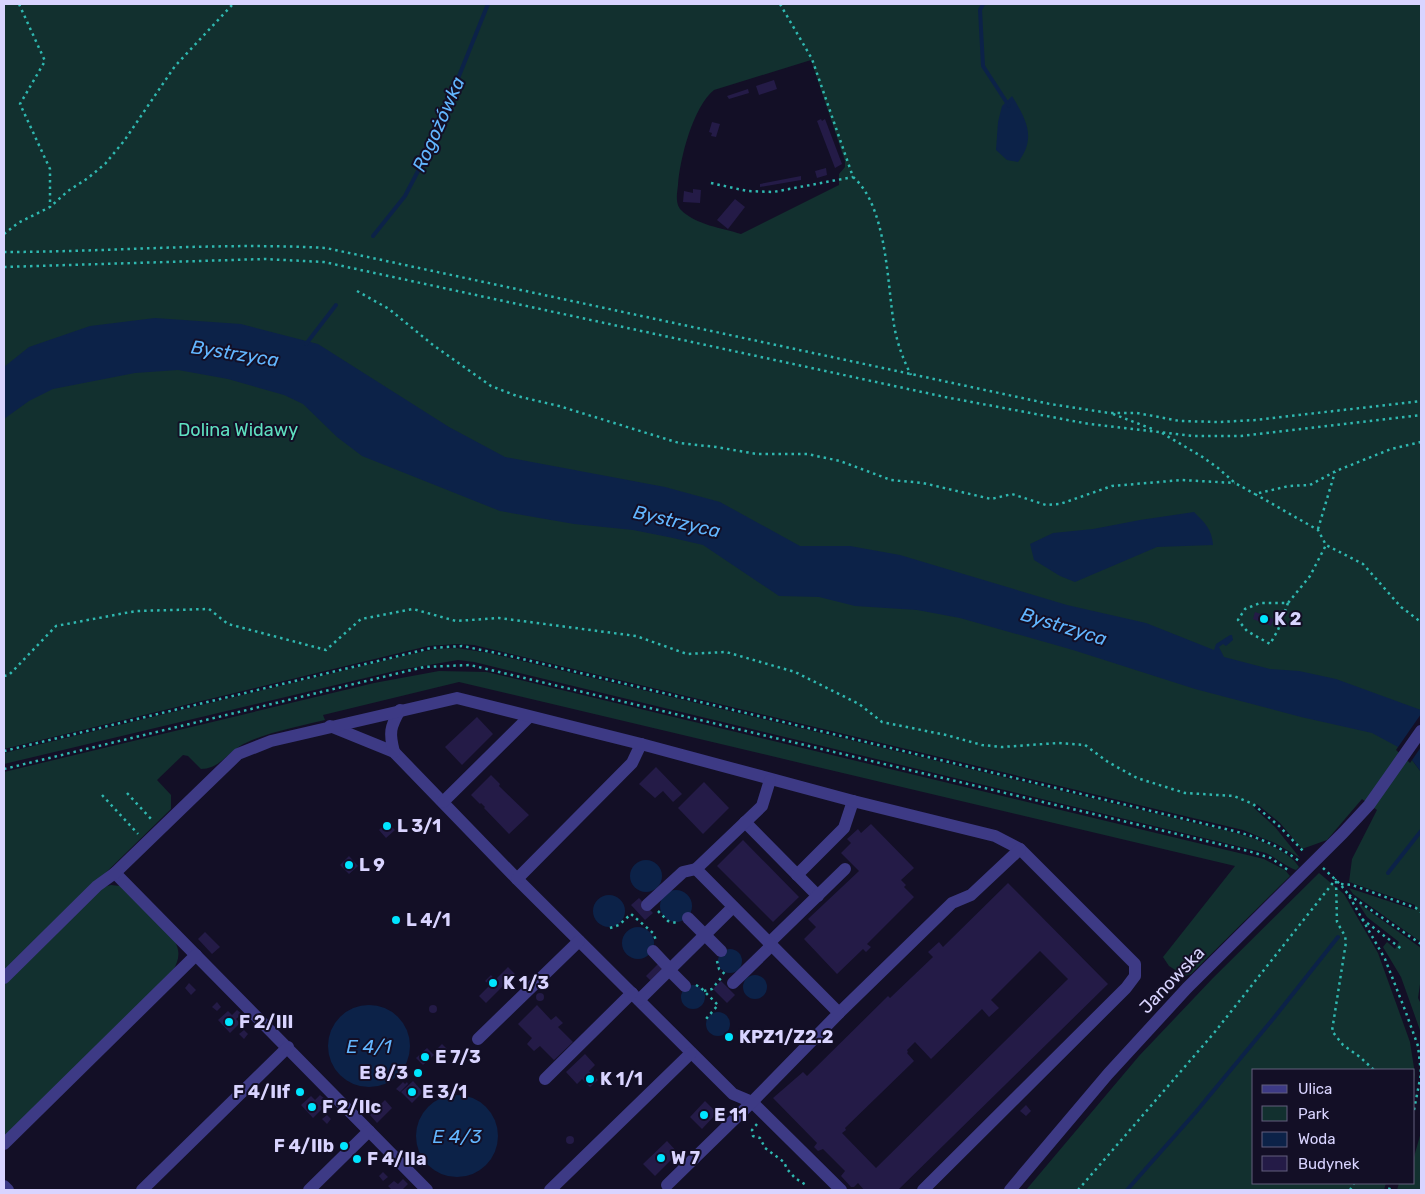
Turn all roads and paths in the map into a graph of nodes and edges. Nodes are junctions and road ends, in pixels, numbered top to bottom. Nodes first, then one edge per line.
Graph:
1 (19, 4) edge
2 (233, 4) edge
3 (780, 4) edge
4 (853, 177) junction
5 (711, 183) dead end
6 (50, 207) junction
7 (4, 234) edge
8 (4, 252) edge
9 (4, 267) edge
10 (356, 291) dead end
11 (912, 375) junction
12 (1421, 401) edge
13 (1109, 413) junction
14 (1421, 415) edge
15 (1160, 432) junction
16 (1421, 442) edge
17 (1336, 471) junction
18 (1235, 483) junction
19 (1255, 494) junction
20 (1318, 530) junction
21 (1326, 545) junction
22 (1288, 603) junction
23 (1421, 622) edge
24 (4, 676) edge
25 (400, 710) junction
26 (529, 717) junction
27 (330, 726) junction
28 (1421, 730) edge
29 (641, 744) junction
30 (4, 751) edge
31 (394, 752) junction
32 (770, 780) junction
33 (127, 793) dead end
34 (102, 795) dead end
35 (853, 801) junction
36 (443, 802) junction
37 (745, 822) junction
38 (161, 829) junction
39 (146, 843) junction
40 (1020, 849) junction
41 (1311, 866) junction
42 (696, 869) junction
43 (845, 869) dead end
44 (115, 873) junction
45 (797, 875) junction
46 (517, 879) junction
47 (1336, 879) junction
48 (1340, 884) junction
49 (1348, 894) junction
50 (818, 896) junction
51 (648, 905) dead end
52 (733, 907) junction
53 (1421, 912) edge
54 (688, 918) dead end
55 (1361, 918) junction
56 (610, 928) dead end
57 (704, 934) junction
58 (579, 941) junction
59 (770, 944) junction
60 (1421, 944) edge
61 (1403, 950) dead end
62 (653, 951) joint
63 (721, 951) dead end
64 (196, 955) junction
65 (670, 970) junction
66 (723, 972) dead end
67 (4, 978) edge
68 (733, 983) dead end
69 (685, 986) joint
70 (704, 990) junction
71 (635, 997) junction
72 (839, 1013) junction
73 (706, 1019) dead end
74 (478, 1040) dead end
75 (1418, 1046) junction
76 (288, 1047) junction
77 (1421, 1049) edge
78 (691, 1053) junction
79 (1373, 1069) edge
80 (1421, 1073) edge
81 (544, 1079) dead end
82 (1418, 1088) junction
83 (1421, 1095) edge
84 (752, 1102) junction
85 (1415, 1104) edge
86 (766, 1116) junction
87 (369, 1130) junction
88 (4, 1144) edge
89 (667, 1185) dead end
90 (806, 1185) dead end
91 (4, 1186) edge
92 (8, 1190) edge
93 (142, 1190) edge
94 (309, 1190) edge
95 (427, 1190) edge
96 (550, 1190) edge
97 (841, 1190) edge
98 (923, 1190) edge
99 (1010, 1190) edge
100 (1078, 1190) edge

1 - 6 path
2 - 6 path
3 - 4 path
4 - 5 path
4 - 11 path
6 - 7 path
8 - 11 path
9 - 15 path
10 - 18 path
11 - 13 path
12 - 13 path
13 - 15 path
14 - 15 path
15 - 18 path
16 - 17 path
17 - 19 path
17 - 20 path
18 - 19 path
19 - 20 path
20 - 21 path
21 - 22 path
21 - 23 path
22 - 22 path
24 - 41 path
25 - 26 street
25 - 27 street
25 - 31 street
26 - 29 street
26 - 36 street
27 - 31 street
27 - 38 street
28 - 41 street, Janowska
29 - 32 street
29 - 46 street
30 - 41 path
31 - 36 street
32 - 35 street
32 - 37 street
33 - 38 path
34 - 39 path
35 - 40 street
35 - 45 street
36 - 46 street
37 - 42 street
37 - 45 street
38 - 39 street
39 - 44 street
40 - 72 street
40 - 98 street
41 - 47 path
41 - 99 street, Janowska
42 - 51 street
42 - 52 street
43 - 50 street
44 - 64 street
44 - 67 street
45 - 50 street
46 - 58 street
47 - 48 path
47 - 79 path
47 - 100 path
48 - 49 path
48 - 53 path
49 - 55 path
49 - 60 path
50 - 59 street
52 - 57 street
52 - 59 street
54 - 57 street
55 - 61 path
55 - 75 path
56 - 62 path
57 - 63 street
57 - 65 street
58 - 71 street
58 - 74 street
59 - 68 street
59 - 72 street
62 - 65 street
64 - 76 street
64 - 88 street
65 - 69 street
65 - 71 street
66 - 70 path
69 - 70 path
70 - 73 path
71 - 78 street
71 - 81 street
72 - 84 street
75 - 77 path
75 - 80 path
76 - 87 street
76 - 93 street
78 - 84 street
78 - 96 street
80 - 82 path
82 - 83 path
82 - 85 path
84 - 86 street
84 - 89 street
86 - 90 path
86 - 97 street
87 - 94 street
87 - 95 street
91 - 92 street

